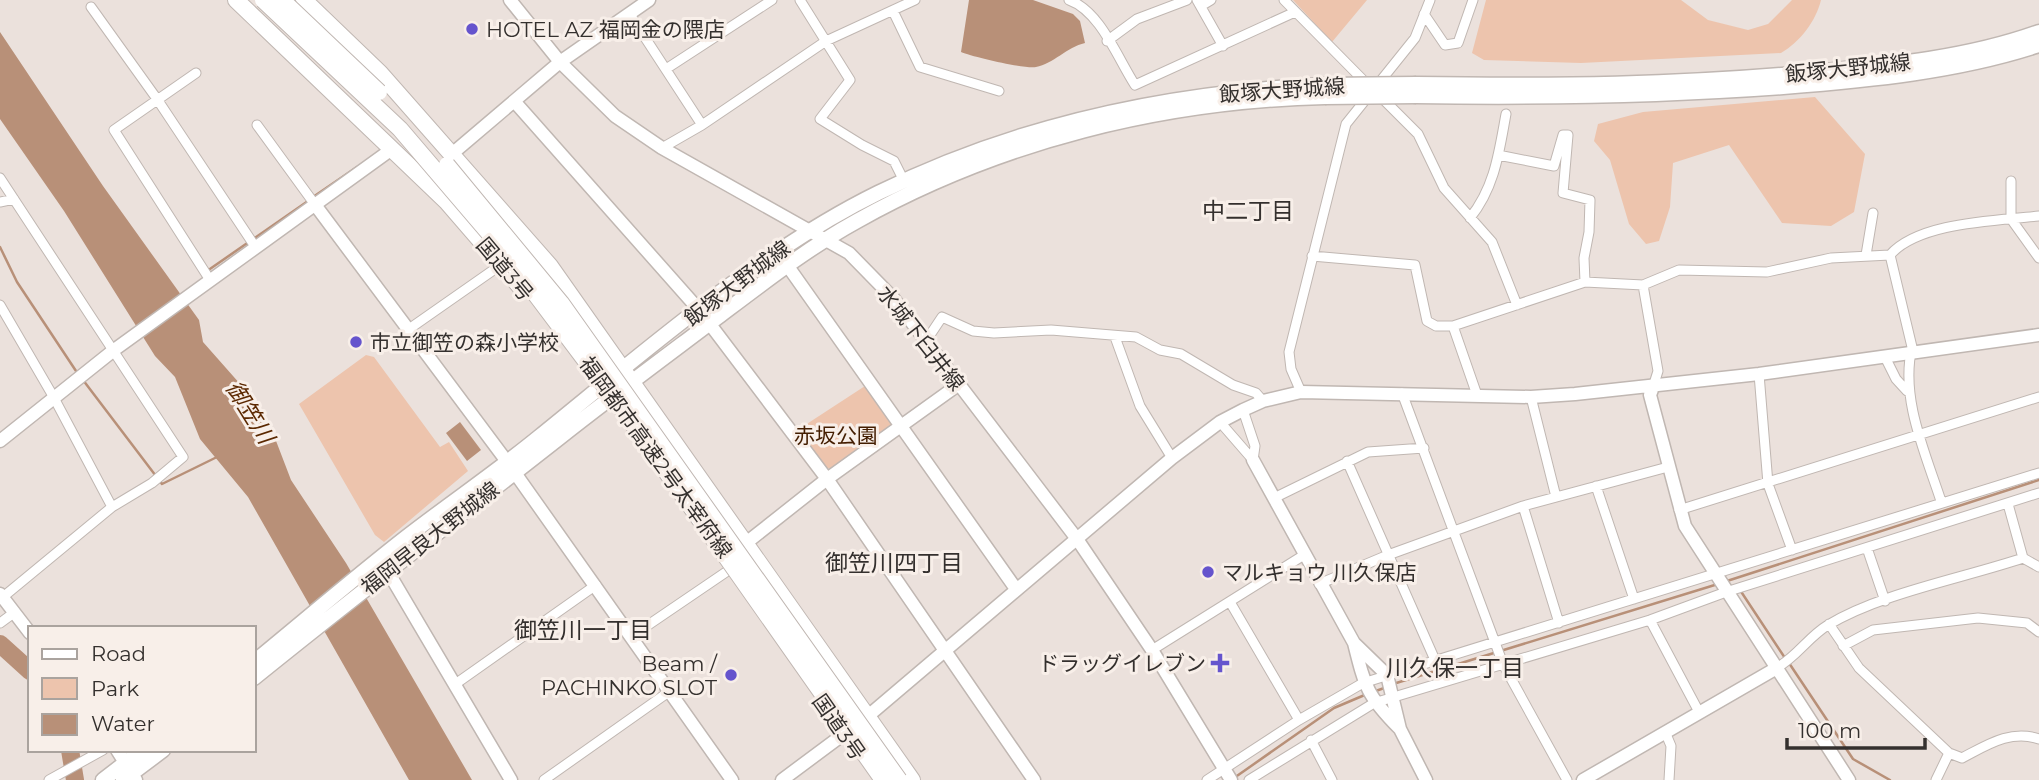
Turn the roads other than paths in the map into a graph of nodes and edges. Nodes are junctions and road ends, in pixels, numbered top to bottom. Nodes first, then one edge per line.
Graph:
1 (236, 0) edge
2 (247, 0) edge
3 (263, 0) edge
4 (282, 0) edge
5 (304, 0) edge
6 (510, 0) edge
7 (649, 0) edge
8 (772, 0) edge
9 (800, 0) edge
10 (915, 0) edge
11 (1069, 0) edge
12 (1187, 0) edge
13 (1211, 0) edge
14 (1284, 0) edge
15 (1430, 0) edge
16 (1473, 0) edge
17 (1199, 3) edge
18 (91, 7) dead end
19 (893, 11) junction
20 (1295, 12) junction
21 (629, 13) junction
22 (1424, 14) junction
23 (2039, 32) edge
24 (827, 41) junction
25 (1107, 41) junction
26 (2039, 45) edge
27 (1223, 46) junction
28 (560, 62) junction
29 (666, 69) junction
30 (196, 72) dead end
31 (1372, 89) junction
32 (1416, 90) junction
33 (999, 91) dead end
34 (1325, 91) junction
35 (158, 99) junction
36 (514, 101) junction
37 (1506, 114) dead end
38 (257, 125) dead end
39 (702, 125) junction
40 (662, 148) junction
41 (392, 149) junction
42 (453, 153) junction
43 (1499, 155) junction
44 (0, 178) edge
45 (904, 181) junction
46 (2011, 181) dead end
47 (14, 200) junction
48 (0, 202) edge
49 (447, 202) junction
50 (316, 206) junction
51 (1873, 214) dead end
52 (2039, 216) edge
53 (1470, 218) junction
54 (2011, 219) junction
55 (806, 232) junction
56 (824, 241) junction
57 (256, 248) junction
58 (1866, 255) junction
59 (1890, 255) junction
60 (1312, 256) junction
61 (2039, 258) edge
62 (502, 264) junction
63 (788, 265) junction
64 (208, 281) junction
65 (1585, 282) junction
66 (1643, 285) junction
67 (0, 305) edge
68 (1517, 305) junction
69 (700, 311) junction
70 (710, 323) junction
71 (1453, 326) junction
72 (409, 329) junction
73 (2039, 335) edge
74 (1115, 337) junction
75 (926, 341) junction
76 (114, 350) junction
77 (1911, 355) junction
78 (1885, 358) junction
79 (1759, 374) junction
80 (627, 376) junction
81 (958, 384) junction
82 (1653, 387) junction
83 (1907, 391) junction
84 (1301, 392) junction
85 (1402, 393) junction
86 (603, 395) junction
87 (1477, 395) junction
88 (53, 396) junction
89 (1531, 397) junction
90 (2039, 397) edge
91 (1263, 401) junction
92 (1242, 410) junction
93 (1220, 422) junction
94 (903, 426) junction
95 (1920, 435) junction
96 (0, 441) edge
97 (1424, 448) junction
98 (1172, 458) junction
99 (1253, 460) junction
100 (1347, 461) junction
101 (1668, 467) junction
102 (511, 468) junction
103 (2039, 472) edge
104 (827, 479) junction
105 (1768, 484) junction
106 (1596, 486) junction
107 (2039, 493) edge
108 (1556, 497) junction
109 (1274, 498) junction
110 (1941, 501) junction
111 (2008, 504) junction
112 (1523, 506) junction
113 (112, 507) junction
114 (1679, 510) junction
115 (1455, 530) junction
116 (1077, 539) junction
117 (746, 542) junction
118 (411, 544) junction
119 (1867, 548) junction
120 (1792, 550) junction
121 (1304, 555) junction
122 (1388, 555) junction
123 (2023, 558) junction
124 (2039, 567) edge
125 (387, 570) junction
126 (729, 570) junction
127 (1714, 574) junction
128 (1319, 584) junction
129 (596, 585) junction
130 (1016, 589) junction
131 (1726, 592) junction
132 (2, 595) edge
133 (1634, 599) junction
134 (1885, 601) junction
135 (1230, 602) junction
136 (15, 612) junction
137 (1650, 620) junction
138 (0, 623) edge
139 (1559, 623) junction
140 (1829, 624) junction
141 (28, 630) edge
142 (2039, 632) edge
143 (632, 636) junction
144 (292, 640) junction
145 (1354, 643) junction
146 (1496, 643) junction
147 (1843, 646) junction
148 (1152, 650) junction
149 (943, 651) junction
150 (1435, 660) junction
151 (256, 661) edge
152 (1503, 663) junction
153 (1779, 667) junction
154 (1387, 675) junction
155 (256, 676) edge
156 (1363, 683) junction
157 (454, 685) junction
158 (670, 691) junction
159 (1393, 697) junction
160 (1374, 703) junction
161 (1699, 712) junction
162 (868, 716) junction
163 (1299, 720) junction
164 (1400, 729) junction
165 (1666, 734) junction
166 (845, 735) junction
167 (2039, 739) edge
168 (1311, 740) junction
169 (99, 752) edge
170 (118, 752) edge
171 (141, 752) edge
172 (160, 752) edge
173 (1948, 753) junction
174 (129, 774) edge
175 (1227, 774) edge
176 (49, 780) edge
177 (103, 780) edge
178 (511, 780) edge
179 (544, 780) edge
180 (732, 780) edge
181 (782, 780) edge
182 (876, 780) edge
183 (883, 780) edge
184 (899, 780) edge
185 (912, 780) edge
186 (1034, 780) edge
187 (1207, 780) edge
188 (1249, 780) edge
189 (1332, 780) edge
190 (1426, 780) edge
191 (1567, 780) edge
192 (1583, 780) edge
193 (1669, 780) edge
194 (1850, 780) edge
195 (1936, 780) edge

1 - 41 highway, 国道3号
2 - 49 highway
3 - 183 highway, 福岡都市高速2号太宰府線, bridge
4 - 184 highway, 福岡都市高速2号太宰府線, bridge
5 - 42 highway, 国道3号
6 - 28 street, 水城下臼井線
7 - 21 street
8 - 29 street
9 - 24 street
10 - 19 street
11 - 25 street
12 - 25 street
13 - 17 street
14 - 20 street
15 - 22 street
16 - 22 street
17 - 27 street
18 - 35 street
19 - 24 street
19 - 33 street
20 - 27 street
20 - 31 street
21 - 28 street
21 - 29 street
22 - 31 street
23 - 32 main road, 飯塚大野城線
24 - 39 street
24 - 45 street
25 - 27 street
26 - 32 main road, 飯塚大野城線
28 - 36 street
28 - 40 street, 水城下臼井線
29 - 39 street
30 - 35 street
31 - 53 street
31 - 60 street
32 - 34 main road, 飯塚大野城線, bridge
34 - 45 main road, 飯塚大野城線
34 - 56 main road, 飯塚大野城線
35 - 57 street
35 - 64 street
36 - 42 street
36 - 69 street
37 - 43 street
38 - 50 street
39 - 40 street
40 - 55 street, 水城下臼井線
41 - 49 highway, 国道3号
41 - 50 street
42 - 80 highway, 国道3号
43 - 53 street
43 - 65 street
44 - 47 street
45 - 55 main road, 飯塚大野城線
46 - 54 street
47 - 48 street
47 - 76 street
49 - 62 highway, 国道3号
50 - 57 street
50 - 72 street
51 - 58 street
52 - 54 street
53 - 68 street
54 - 59 street
54 - 61 street
55 - 56 street, 水城下臼井線
55 - 69 main road, 飯塚大野城線
56 - 63 main road, 飯塚大野城線
56 - 75 street, 水城下臼井線
57 - 64 street
58 - 59 street
58 - 66 street
59 - 77 street
60 - 71 street
60 - 84 street
62 - 72 street
62 - 86 highway, 国道3号
63 - 70 main road, 飯塚大野城線
63 - 94 street
64 - 76 street
65 - 66 street
65 - 68 street
66 - 82 street
67 - 88 street
68 - 71 street
69 - 70 street
69 - 80 main road, 飯塚大野城線
70 - 80 main road, 飯塚大野城線
70 - 104 street
71 - 87 street
72 - 102 street
73 - 77 street
74 - 75 street
74 - 91 street
74 - 98 street
75 - 81 street, 水城下臼井線
76 - 88 street
76 - 113 street
77 - 78 street
77 - 83 street
78 - 79 street
78 - 83 street
79 - 82 street
79 - 105 street
80 - 86 main road, 飯塚大野城線
80 - 117 highway, 国道3号
81 - 94 street
81 - 116 street, 水城下臼井線
82 - 89 street
82 - 101 street
83 - 95 street
84 - 85 street
84 - 91 street
85 - 87 street
85 - 97 street
86 - 102 main road, 福岡早良大野城線
86 - 126 highway, 国道3号
87 - 89 street
88 - 96 street
88 - 113 street
89 - 108 street
90 - 95 street
91 - 92 street
92 - 93 street
92 - 99 street
93 - 98 street
93 - 99 street
94 - 104 street
94 - 130 street
95 - 105 street
95 - 110 street
97 - 100 street
97 - 115 street
98 - 116 street
99 - 109 street
100 - 109 street
100 - 122 street
101 - 106 street
101 - 114 street
102 - 118 main road, 福岡早良大野城線
102 - 129 street
103 - 110 street
104 - 117 street
104 - 149 street
105 - 114 street
105 - 120 street
106 - 108 street
106 - 133 street
107 - 111 street
108 - 112 street
109 - 121 street
110 - 120 street
111 - 119 street
111 - 123 street
112 - 115 street
112 - 139 street
113 - 132 street
114 - 127 street
115 - 122 street
115 - 146 street
116 - 130 street
116 - 148 street, 水城下臼井線
117 - 162 highway, 国道3号
118 - 125 main road, 福岡早良大野城線
118 - 144 main road, 福岡早良大野城線
119 - 131 street
119 - 134 street
120 - 127 street
121 - 128 street
121 - 135 street
122 - 128 street
122 - 150 street
123 - 124 street
123 - 134 street
125 - 144 main road, 福岡早良大野城線
125 - 157 street
126 - 143 street
126 - 166 highway, 国道3号
127 - 131 street
127 - 133 street
128 - 145 street
129 - 143 street
129 - 157 street
130 - 149 street
131 - 137 street
131 - 153 street
132 - 136 street
133 - 139 street
134 - 140 street
135 - 148 street
135 - 163 street
136 - 138 street
136 - 141 street
137 - 152 street
137 - 161 street
139 - 146 street
140 - 147 street
140 - 153 street
142 - 147 street
143 - 158 street
144 - 151 main road, 福岡早良大野城線
144 - 155 main road, 福岡早良大野城線
145 - 154 street
145 - 156 street
146 - 150 street
146 - 152 street
147 - 173 street
148 - 175 street, 水城下臼井線
149 - 162 street
149 - 186 street
150 - 154 street
152 - 159 street
152 - 191 street
153 - 161 street
153 - 194 street
154 - 156 street
154 - 159 street
156 - 160 street
156 - 163 street
157 - 178 street
158 - 179 street
158 - 180 street
159 - 160 street
159 - 164 street
160 - 164 street
160 - 168 street
161 - 165 street
162 - 166 street
162 - 185 highway, 国道3号
163 - 175 street
164 - 190 street
165 - 192 street
165 - 193 street
166 - 181 street
166 - 182 highway, 国道3号
167 - 173 street
168 - 188 street
168 - 189 street
169 - 176 street
170 - 174 street
171 - 174 main road
172 - 174 main road
173 - 195 street
174 - 177 main road
175 - 187 street

